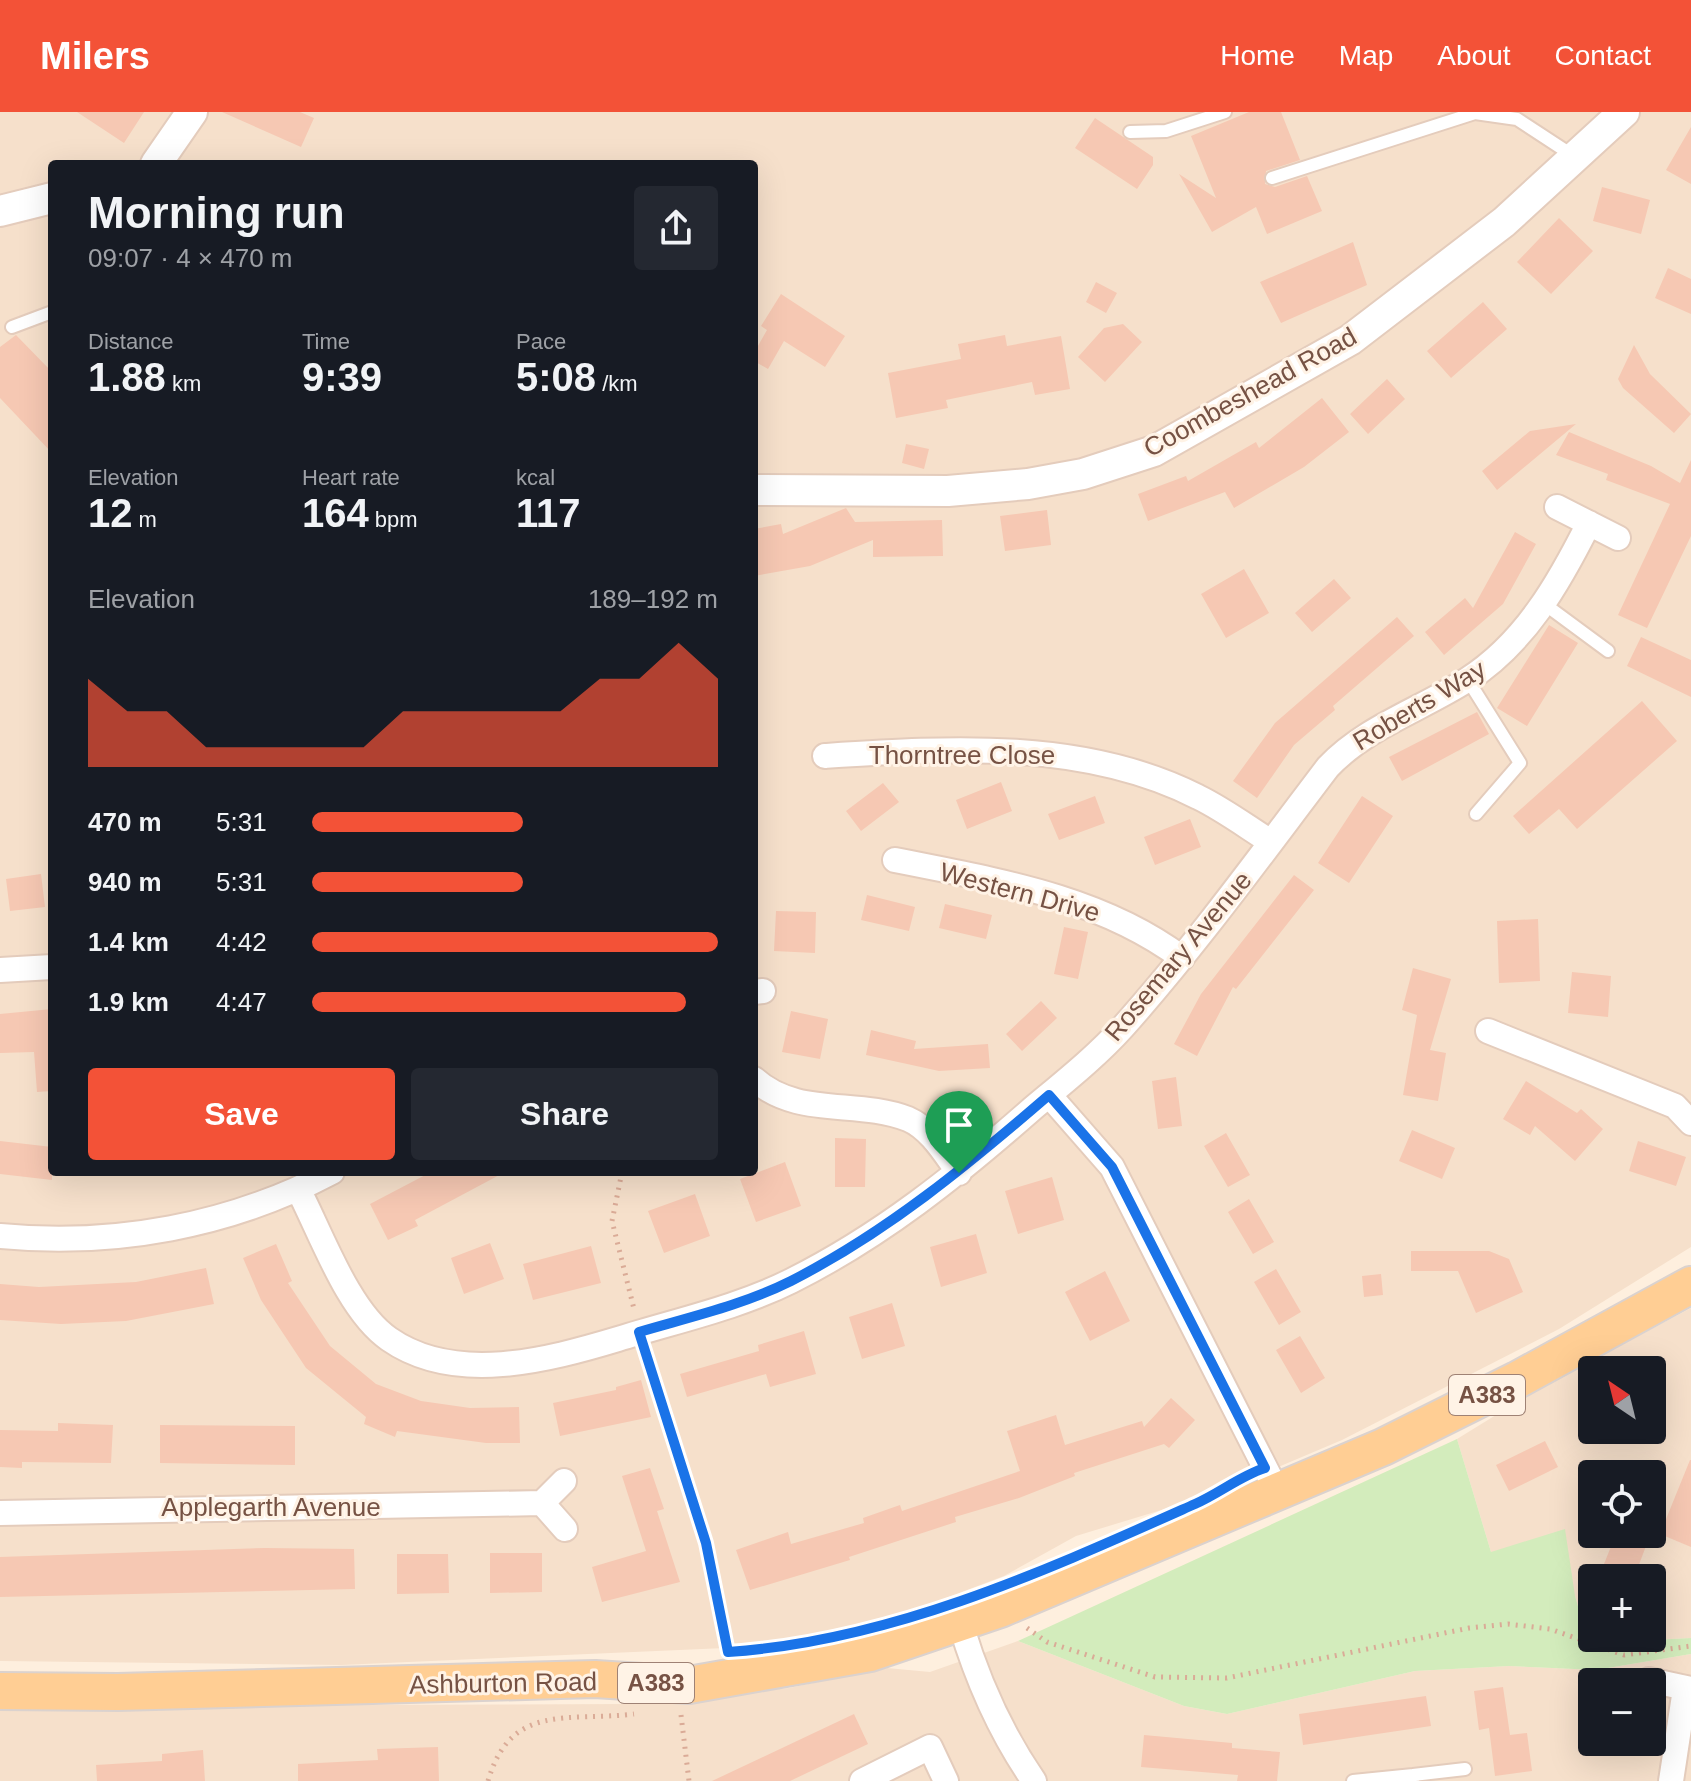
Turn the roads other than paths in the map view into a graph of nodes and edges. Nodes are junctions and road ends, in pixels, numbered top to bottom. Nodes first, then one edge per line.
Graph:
1 (192, 112) edge
2 (1225, 112) edge
3 (1624, 112) edge
4 (1474, 113) edge
5 (1130, 132) dead end
6 (1576, 158) junction
7 (159, 160) edge
8 (1272, 178) dead end
9 (48, 199) edge
10 (0, 211) edge
11 (48, 314) edge
12 (12, 327) dead end
13 (758, 490) edge
14 (1557, 507) dead end
15 (1589, 523) junction
16 (1618, 538) dead end
17 (1543, 603) junction
18 (1608, 651) dead end
19 (1468, 680) junction
20 (825, 756) dead end
21 (1328, 767) joint
22 (1476, 814) dead end
23 (1271, 842) junction
24 (894, 861) dead end
25 (1182, 958) junction
26 (48, 967) edge
27 (0, 970) edge
28 (1488, 1031) dead end
29 (758, 1082) edge
30 (1049, 1095) junction
31 (1691, 1123) edge
32 (959, 1173) junction
33 (324, 1176) edge
34 (298, 1189) junction
35 (0, 1236) edge
36 (1691, 1285) edge
37 (564, 1481) dead end
38 (1278, 1493) junction
39 (542, 1503) junction
40 (0, 1513) edge
41 (565, 1529) dead end
42 (961, 1625) junction
43 (1666, 1684) edge
44 (1688, 1689) edge
45 (0, 1691) edge
46 (1465, 1769) dead end
47 (1413, 1778) edge
48 (862, 1781) edge
49 (946, 1781) edge
50 (1034, 1781) edge
51 (1353, 1781) edge
52 (1671, 1781) edge

1 - 7 street
2 - 5 lane
3 - 6 street, Coombeshead Road
4 - 6 lane
4 - 8 lane
6 - 13 street, Coombeshead Road
9 - 10 street
11 - 12 lane
14 - 15 street
15 - 16 street
15 - 17 street, Roberts Way
17 - 18 lane
17 - 19 street, Roberts Way
19 - 21 street, Roberts Way
19 - 22 lane
20 - 23 street, Thorntree Close
21 - 23 street, Rosemary Avenue
23 - 25 street, Rosemary Avenue
24 - 25 street, Western Drive
25 - 30 street, Rosemary Avenue
26 - 27 street
28 - 31 street
29 - 32 street
30 - 32 street, Rosemary Avenue
30 - 38 street
32 - 34 street, Rosemary Avenue
33 - 34 street
34 - 35 street
36 - 38 main road, Ashburton Road / A383
37 - 39 street
38 - 42 main road, Ashburton Road / A383
39 - 40 street, Applegarth Avenue
39 - 41 street
42 - 45 main road, Ashburton Road / A383
42 - 50 street
43 - 44 street
44 - 52 street
46 - 47 lane
47 - 51 lane
48 - 49 street

